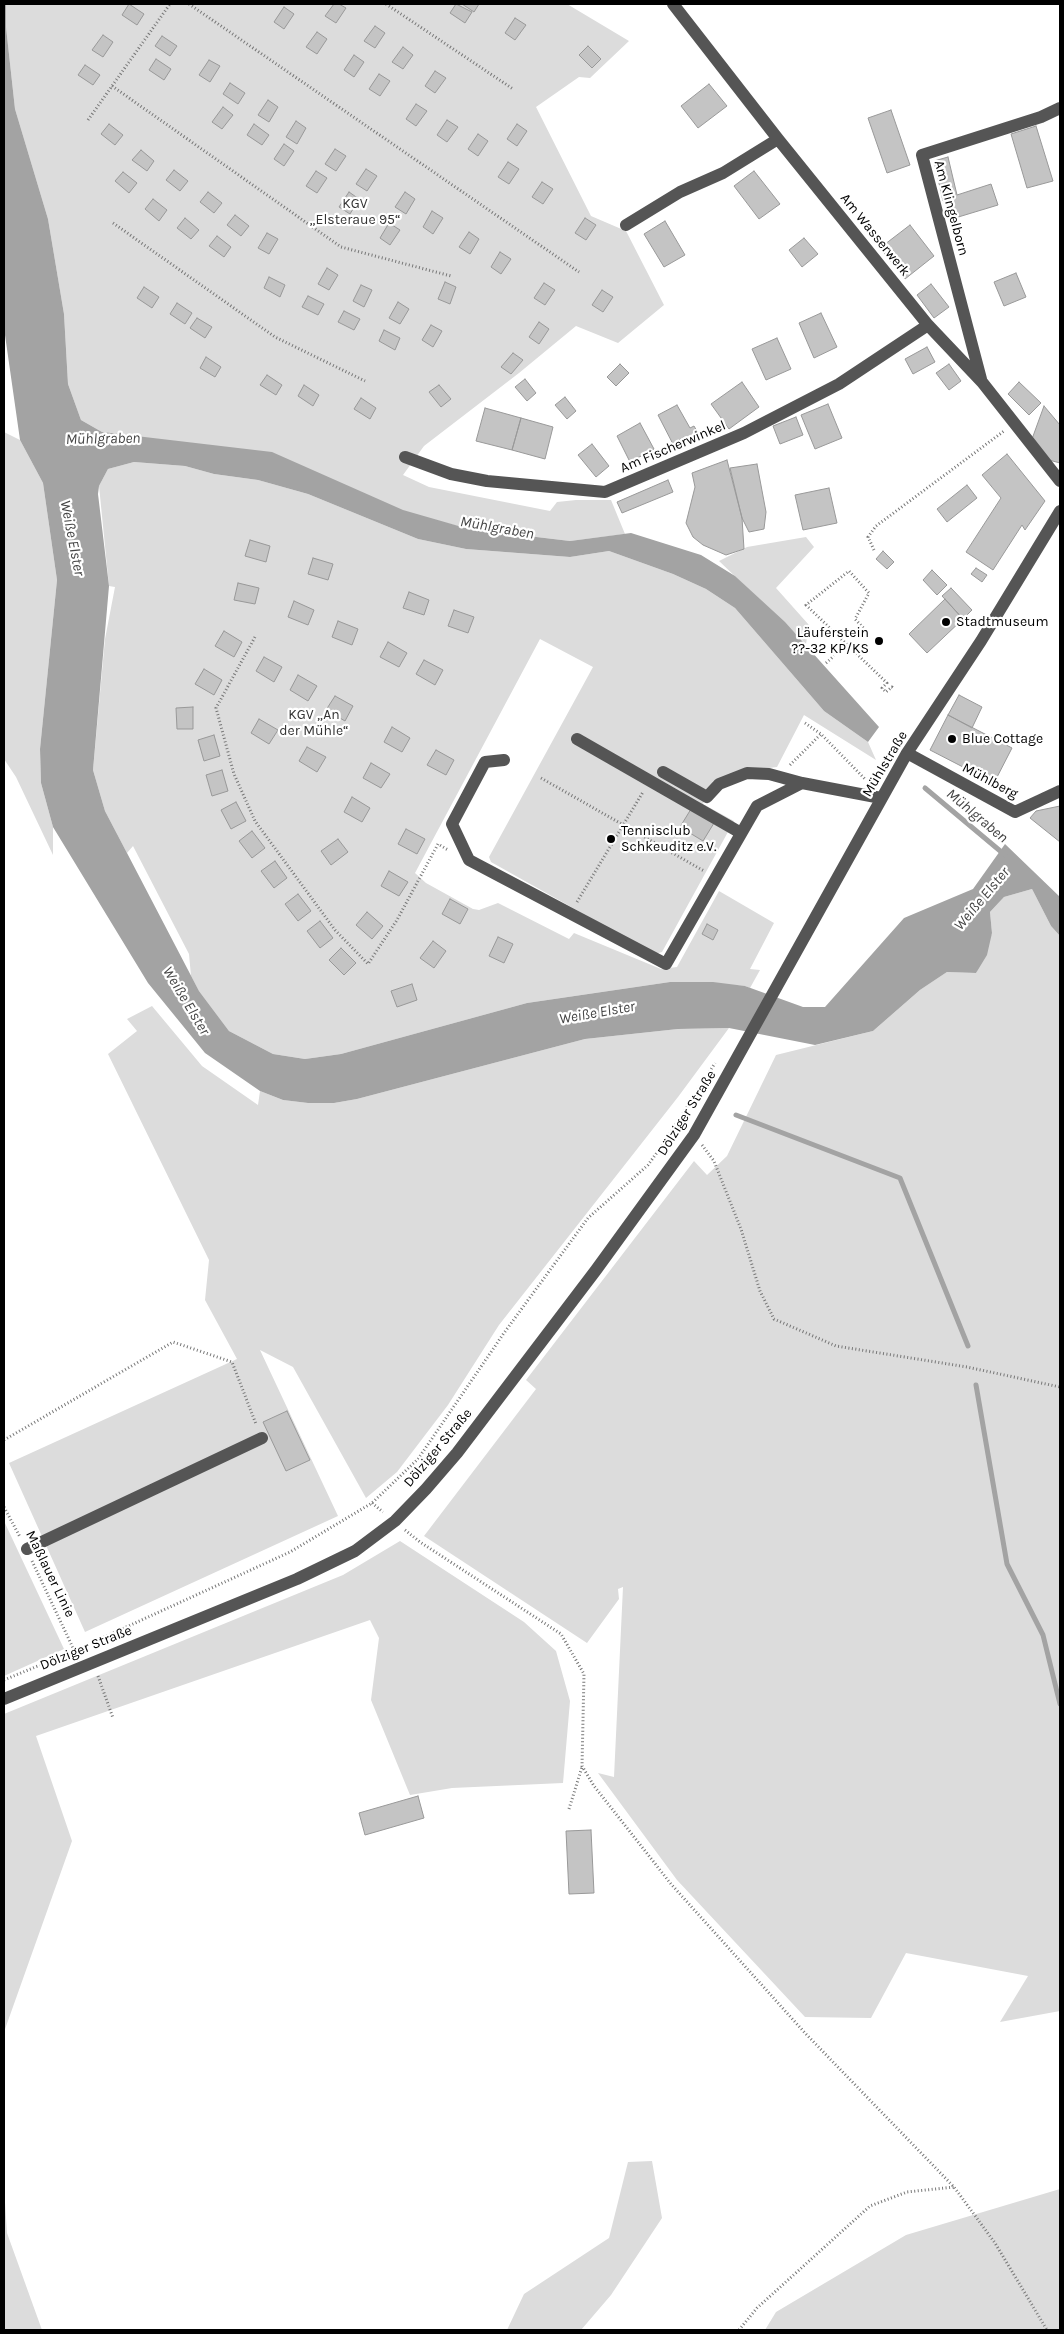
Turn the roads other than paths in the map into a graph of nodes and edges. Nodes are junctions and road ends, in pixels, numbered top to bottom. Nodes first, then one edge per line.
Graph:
1 (673, 4) edge
2 (1060, 108) edge
3 (778, 138) junction
4 (626, 225) dead end
5 (928, 325) junction
6 (982, 382) junction
7 (404, 457) dead end
8 (1060, 481) edge
9 (1060, 511) edge
10 (577, 739) dead end
11 (907, 753) junction
12 (504, 760) dead end
13 (663, 772) dead end
14 (802, 783) junction
15 (1060, 790) edge
16 (882, 798) junction
17 (741, 833) junction
18 (748, 1039) joint
19 (262, 1438) road end
20 (27, 1549) road end
21 (4, 1698) edge

1 - 3 street, Am Wasserwerk
2 - 6 street, Am Klingelborn
3 - 4 street
3 - 5 street, Am Wasserwerk
5 - 6 street, Am Wasserwerk
5 - 7 street, Am Fischerwinkel
6 - 8 street, Am Wasserwerk
9 - 11 street, Mühlstraße
10 - 17 street
11 - 15 street, Mühlberg
11 - 16 street, Mühlstraße
12 - 17 street
13 - 14 street
14 - 16 street
14 - 17 street
16 - 18 street, Mühlstraße
18 - 21 street, Dölziger Straße
19 - 20 street

